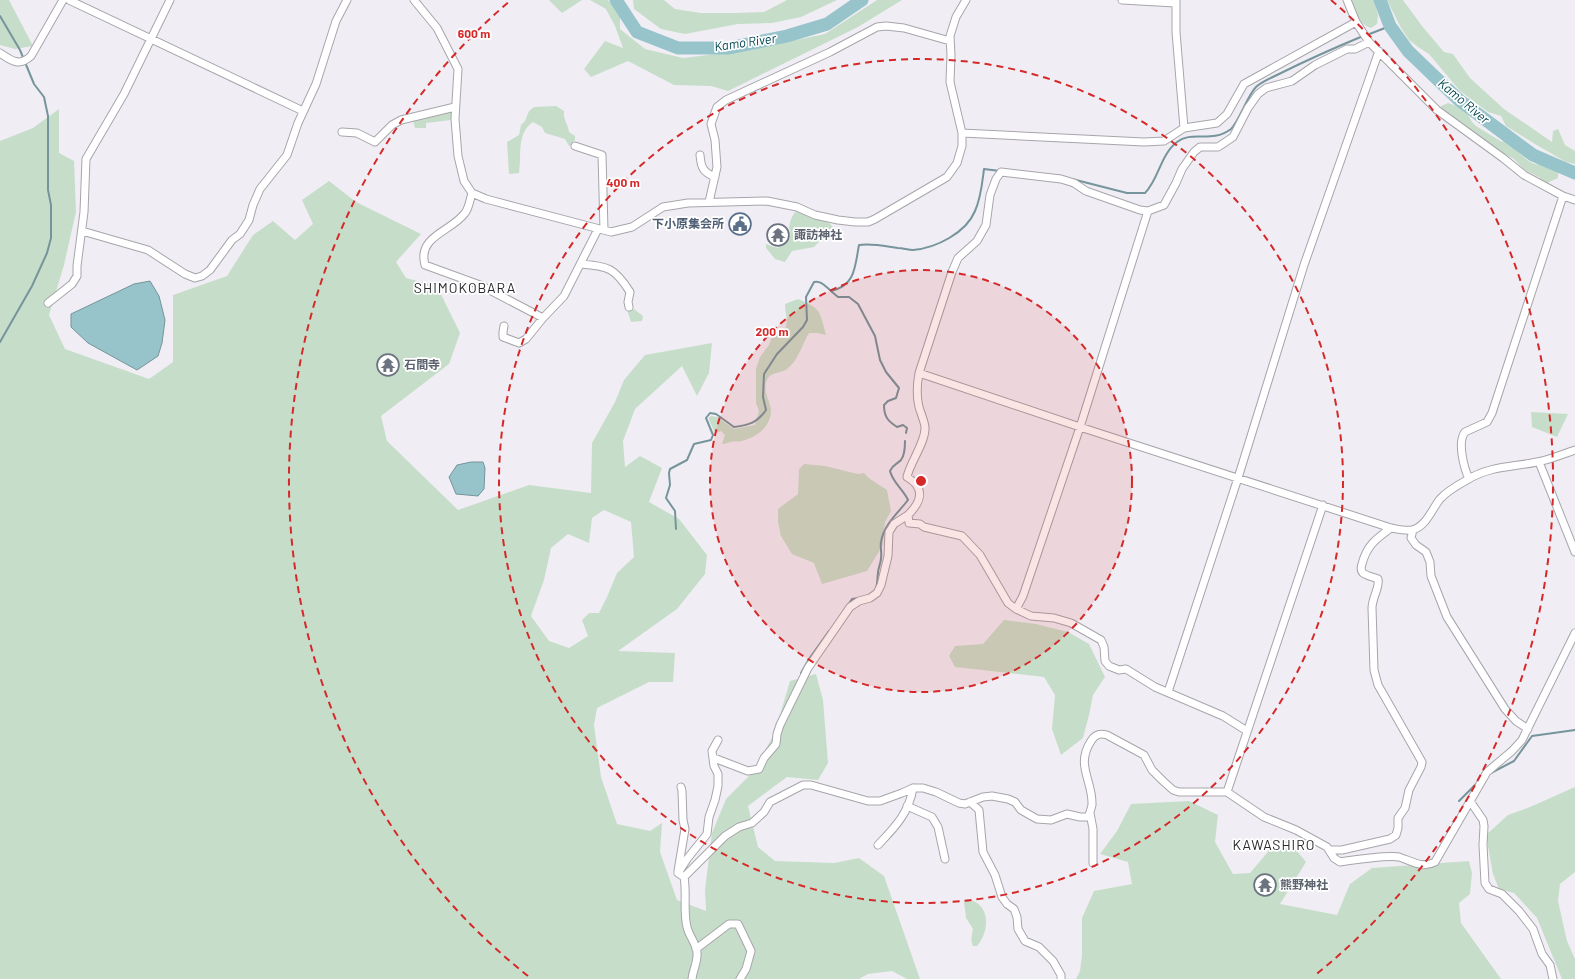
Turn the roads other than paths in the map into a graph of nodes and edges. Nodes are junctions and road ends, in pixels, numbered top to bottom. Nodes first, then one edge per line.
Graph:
1 (63, 0) edge
2 (69, 0) edge
3 (170, 0) edge
4 (347, 0) edge
5 (414, 0) edge
6 (966, 0) edge
7 (1122, 0) edge
8 (1347, 0) edge
9 (1176, 2) edge
10 (1356, 22) junction
11 (150, 39) junction
12 (1367, 40) junction
13 (950, 41) junction
14 (1379, 50) junction
15 (0, 54) edge
16 (455, 108) junction
17 (303, 112) junction
18 (1184, 128) junction
19 (342, 132) dead end
20 (962, 134) junction
21 (575, 146) dead end
22 (700, 155) dead end
23 (715, 177) junction
24 (472, 193) junction
25 (1563, 196) junction
26 (1575, 200) edge
27 (710, 202) junction
28 (1148, 211) junction
29 (601, 230) junction
30 (82, 231) junction
31 (580, 264) junction
32 (48, 303) dead end
33 (629, 307) dead end
34 (543, 318) junction
35 (504, 326) dead end
36 (919, 373) junction
37 (1080, 428) junction
38 (1575, 450) edge
39 (1539, 462) junction
40 (1238, 478) junction
41 (1469, 479) junction
42 (1323, 505) junction
43 (908, 515) junction
44 (1391, 528) junction
45 (1413, 530) junction
46 (1575, 552) edge
47 (1016, 609) junction
48 (1575, 633) edge
49 (1168, 692) junction
50 (1528, 729) junction
51 (1247, 731) junction
52 (718, 740) dead end
53 (714, 758) junction
54 (681, 787) dead end
55 (913, 788) junction
56 (1227, 792) junction
57 (1470, 801) junction
58 (970, 802) junction
59 (907, 806) junction
60 (1090, 813) junction
61 (878, 845) dead end
62 (1330, 850) junction
63 (945, 859) dead end
64 (1093, 862) dead end
65 (681, 875) junction
66 (696, 949) junction
67 (692, 979) edge
68 (740, 979) edge
69 (1062, 979) edge
70 (1553, 979) edge

1 - 15 street
2 - 11 street
3 - 11 street
4 - 17 street
5 - 16 street
6 - 13 street
7 - 9 street
8 - 10 street
9 - 18 street
10 - 12 street
10 - 18 street
11 - 17 street
11 - 30 street
12 - 14 street
12 - 28 street
13 - 20 street
13 - 23 street
14 - 25 street
14 - 40 street
16 - 19 street
16 - 24 street
17 - 30 street
18 - 20 street
20 - 27 street
21 - 29 street
22 - 23 street
23 - 27 street
24 - 29 street
24 - 34 street
25 - 26 street
25 - 41 street
27 - 29 street
28 - 36 street
28 - 37 street
29 - 31 street
30 - 32 street
31 - 33 street
31 - 34 street
34 - 35 street
36 - 37 street
36 - 43 street
37 - 40 street
37 - 47 street
38 - 39 street
39 - 41 street
39 - 46 street
40 - 42 street
40 - 49 street
41 - 45 street
42 - 44 street
42 - 51 street
43 - 47 street
43 - 53 street
44 - 45 street
44 - 62 street
45 - 50 street
47 - 49 street
48 - 50 street
49 - 51 street
50 - 57 street
51 - 56 street
52 - 53 street
53 - 65 street
54 - 65 street
55 - 58 street
55 - 59 street
55 - 65 street
56 - 60 street
56 - 62 street
57 - 62 street
57 - 70 street
58 - 60 street
58 - 69 street
59 - 61 street
59 - 63 street
60 - 64 street
65 - 66 street
66 - 67 street
66 - 68 street

